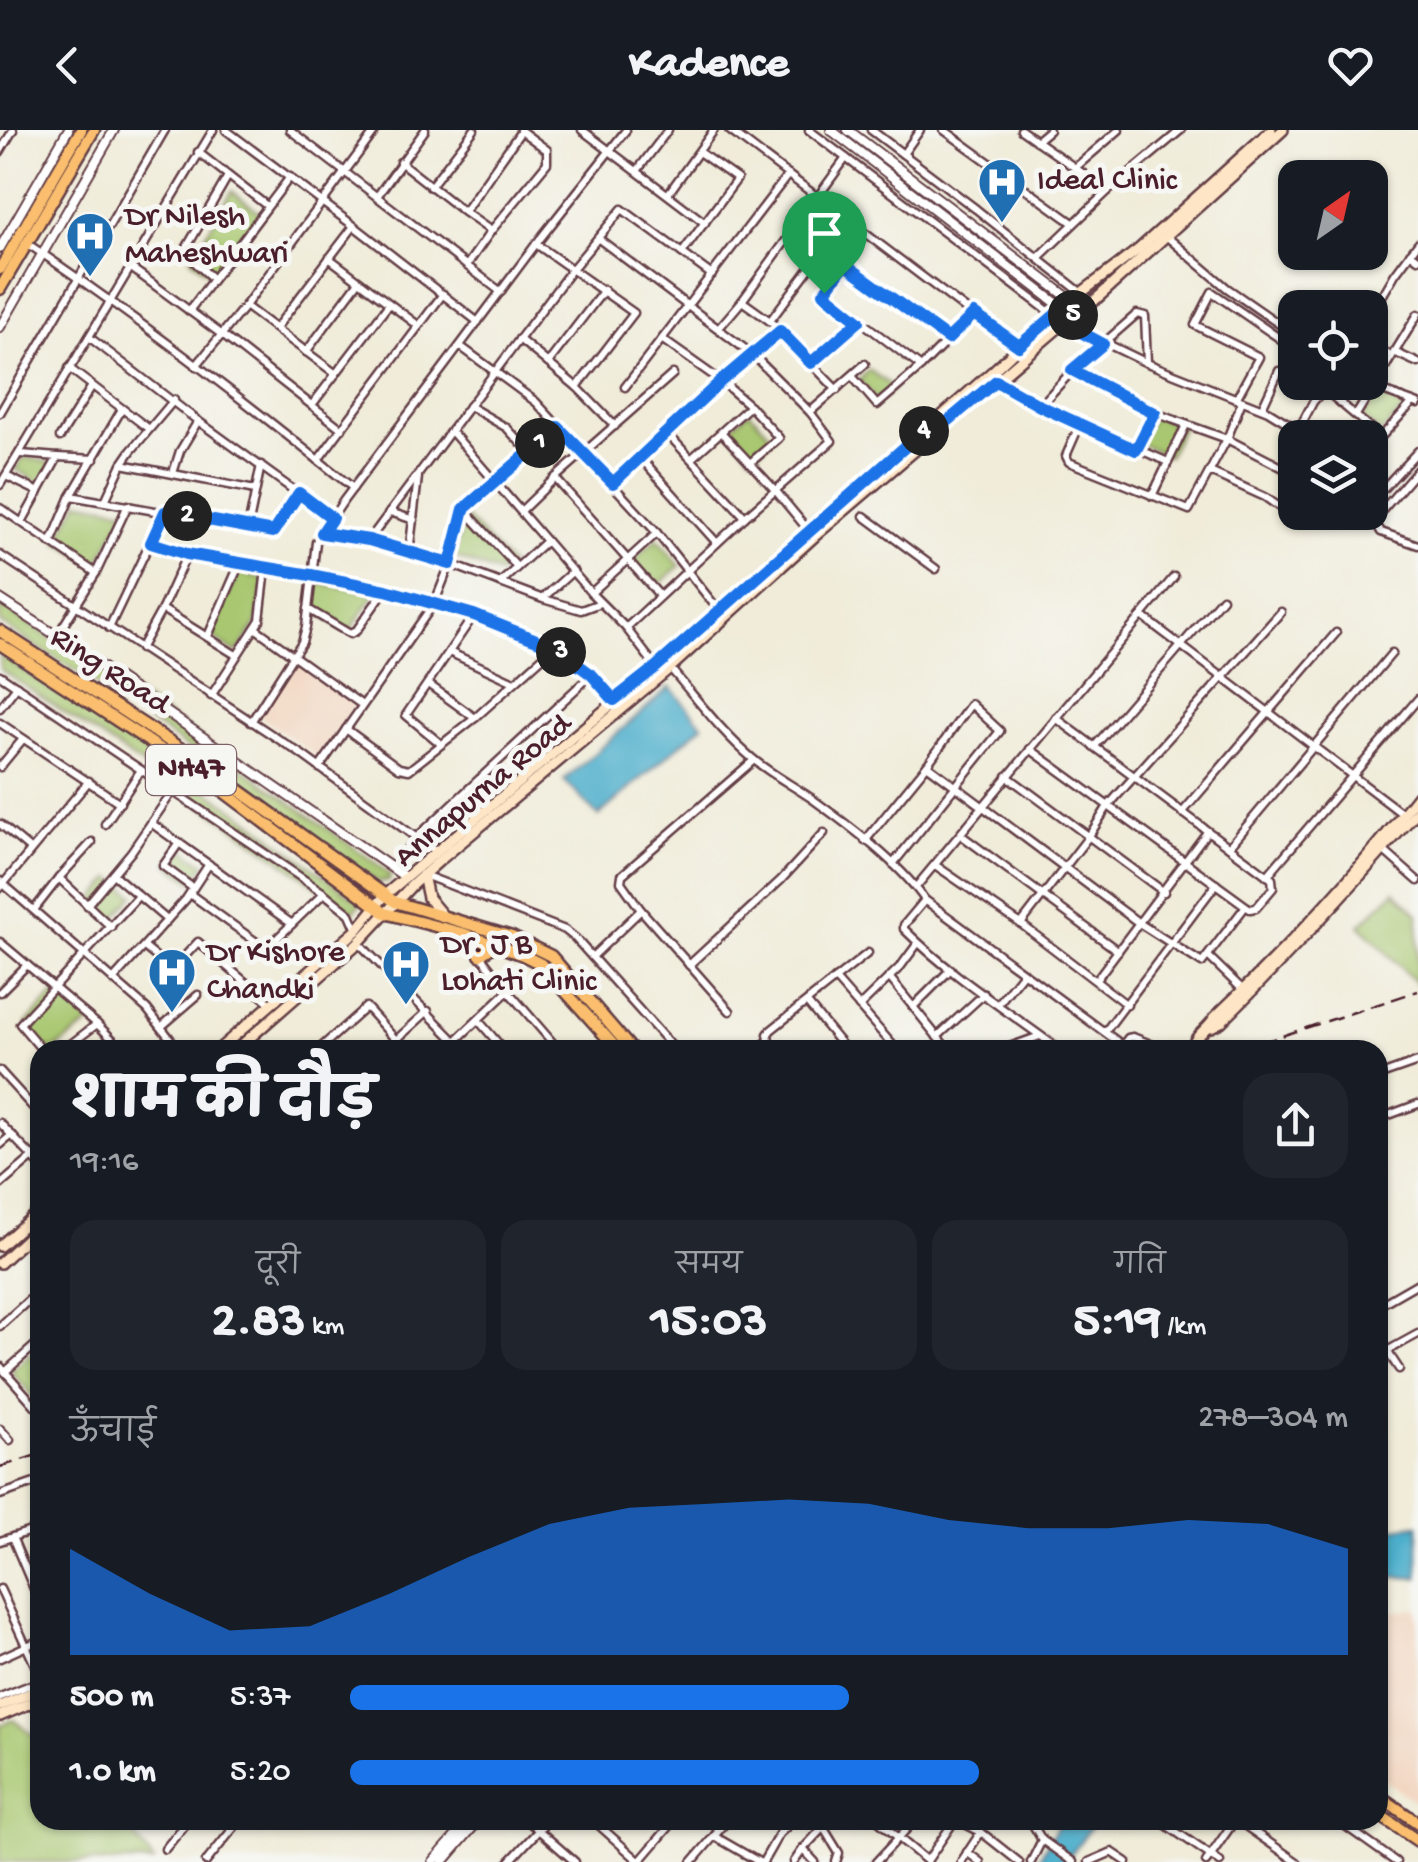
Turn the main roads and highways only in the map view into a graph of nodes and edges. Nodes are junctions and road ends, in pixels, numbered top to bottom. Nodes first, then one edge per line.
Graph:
1 (81, 130) edge
2 (94, 130) edge
3 (1274, 131) edge
4 (19, 236) junction
5 (0, 269) edge
6 (0, 289) edge
7 (926, 434) junction
8 (722, 614) junction
9 (0, 631) edge
10 (0, 644) edge
11 (1418, 796) edge
12 (1418, 810) edge
13 (1406, 817) junction
14 (1395, 831) junction
15 (423, 875) junction
16 (390, 898) junction
17 (381, 909) junction
18 (443, 916) junction
19 (496, 946) junction
20 (480, 956) road end
21 (1208, 1028) junction
22 (229, 1040) edge
23 (247, 1040) edge
24 (609, 1040) edge
25 (624, 1040) edge
26 (1195, 1040) edge
27 (30, 1219) edge
28 (30, 1235) edge
29 (0, 1246) edge
30 (0, 1262) edge
31 (30, 1693) edge
32 (30, 1701) edge
33 (2, 1706) edge
34 (1388, 1803) edge
35 (1388, 1821) edge
36 (1418, 1823) edge
37 (1418, 1841) edge

1 - 4 highway
2 - 4 highway
3 - 7 main road, Annapurna Road
3 - 7 main road, Annapurna Road
4 - 5 highway
4 - 6 highway
7 - 8 main road, Annapurna Road
7 - 8 main road, Annapurna Road
8 - 15 main road, Annapurna Road
8 - 16 main road, Annapurna Road
9 - 16 highway, Ring Road
10 - 17 highway, Ring Road / NH47
11 - 13 main road
12 - 13 main road
13 - 14 main road
14 - 21 main road
14 - 21 main road
15 - 16 main road, Annapurna Road
15 - 18 main road
16 - 17 main road
16 - 18 highway, Ring Road
17 - 19 highway, Ring Road
17 - 22 main road, Annapurna Road
17 - 23 main road, Annapurna Road
18 - 25 highway, Ring Road
19 - 20 highway
19 - 24 highway, Ring Road
21 - 26 main road
27 - 29 main road
28 - 30 main road
31 - 33 main road
32 - 33 main road
34 - 36 highway
35 - 37 highway

